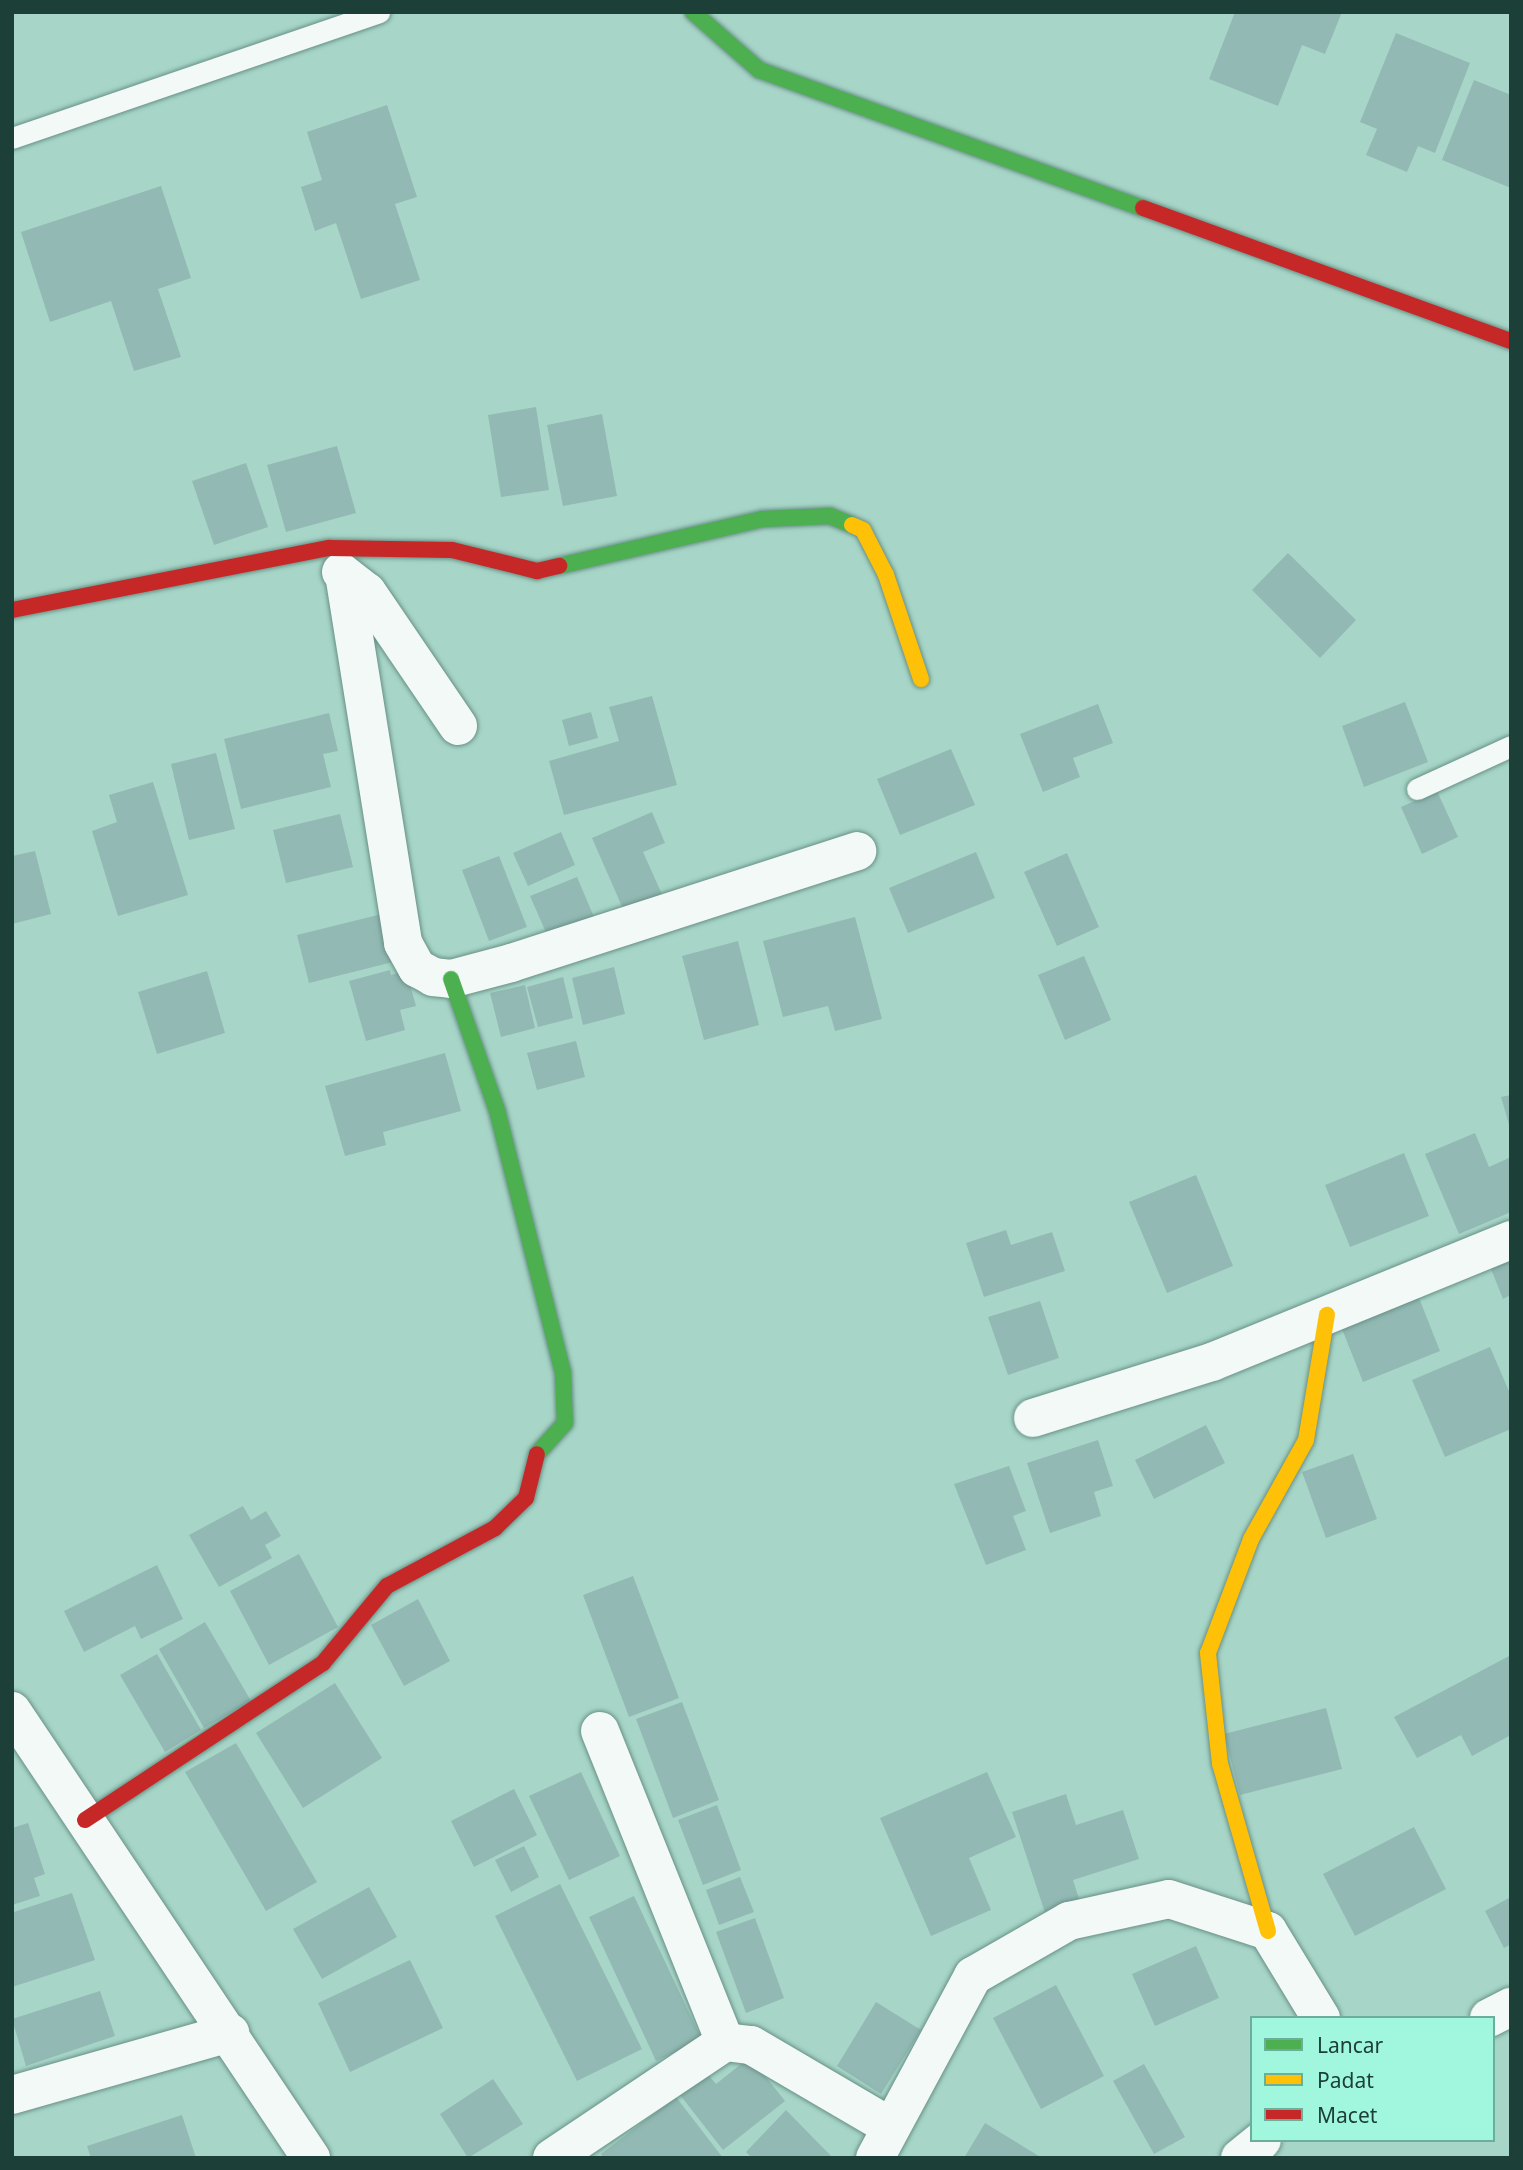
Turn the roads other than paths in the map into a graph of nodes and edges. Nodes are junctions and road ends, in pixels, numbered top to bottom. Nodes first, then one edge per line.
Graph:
1 (379, 12) edge
2 (693, 12) edge
3 (12, 138) edge
4 (1511, 341) edge
5 (337, 564) junction
6 (12, 610) edge
7 (921, 679) dead end
8 (458, 726) dead end
9 (1511, 746) edge
10 (1417, 789) dead end
11 (857, 851) dead end
12 (451, 979) junction
13 (1511, 1240) edge
14 (1327, 1315) junction
15 (1033, 1418) dead end
16 (12, 1711) edge
17 (600, 1731) dead end
18 (85, 1820) junction
19 (1268, 1931) junction
20 (1511, 2007) edge
21 (1320, 2016) edge
22 (1493, 2016) edge
23 (230, 2033) junction
24 (725, 2042) junction
25 (12, 2095) edge
26 (883, 2142) edge
27 (1260, 2142) edge
28 (311, 2158) edge
29 (552, 2158) edge
30 (1240, 2158) edge

1 - 3 lane
2 - 4 street
5 - 6 street
5 - 7 street
5 - 8 street
5 - 12 street
9 - 10 lane
11 - 12 street
12 - 18 street
13 - 14 street
14 - 15 street
14 - 19 street
16 - 18 street
17 - 24 street
18 - 23 street
19 - 21 street
19 - 26 street
20 - 22 street
23 - 25 street
23 - 28 street
24 - 26 street
24 - 29 street
27 - 30 street

